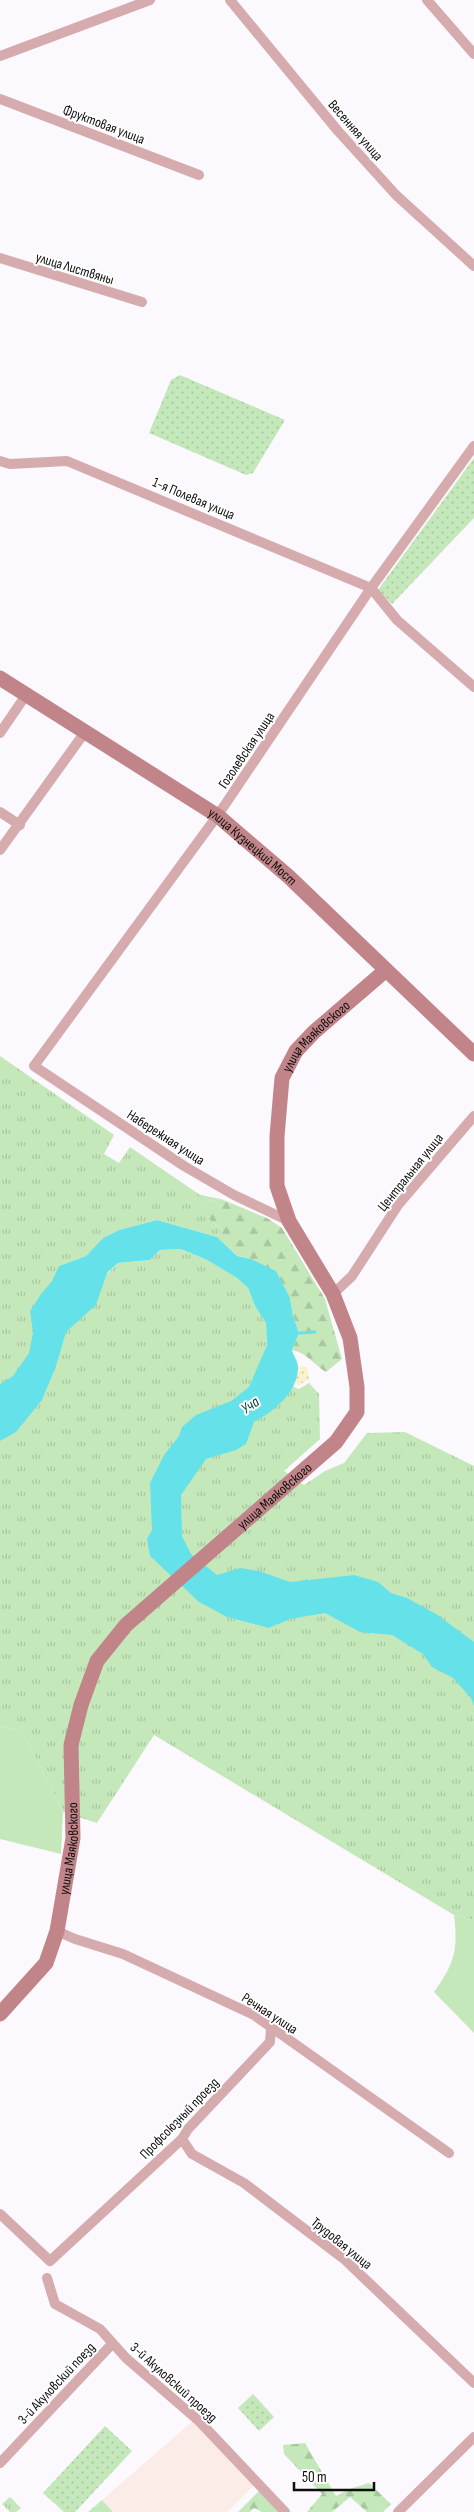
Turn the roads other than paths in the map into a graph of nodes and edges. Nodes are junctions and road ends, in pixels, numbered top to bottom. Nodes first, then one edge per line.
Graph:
1 (150, 0) edge
2 (230, 0) edge
3 (427, 0) edge
4 (474, 54) edge
5 (0, 56) edge
6 (0, 99) edge
7 (199, 175) dead end
8 (0, 258) edge
9 (474, 266) edge
10 (142, 302) dead end
11 (474, 446) edge
12 (0, 461) edge
13 (371, 588) junction
14 (0, 678) edge
15 (474, 687) edge
16 (26, 695) junction
17 (85, 732) junction
18 (0, 733) edge
19 (0, 812) edge
20 (218, 816) junction
21 (20, 825) junction
22 (0, 850) edge
23 (386, 970) junction
24 (474, 1054) edge
25 (34, 1066) joint
26 (474, 1116) edge
27 (289, 1221) junction
28 (333, 1294) junction
29 (58, 1931) junction
30 (0, 2014) edge
31 (271, 2028) junction
32 (182, 2139) junction
33 (449, 2153) dead end
34 (0, 2214) edge
35 (47, 2278) dead end
36 (112, 2344) junction
37 (474, 2383) edge
38 (474, 2437) edge
39 (0, 2463) edge
40 (285, 2512) edge
41 (398, 2512) edge

1 - 5 street
2 - 9 street, Весенняя улица
3 - 4 street
6 - 7 street, Фруктовая улица
8 - 10 street, улица Листвяны
11 - 13 street, Гоголевская улица
12 - 13 street, 1-я Полевая улица
13 - 15 street
13 - 20 street, Гоголевская улица
14 - 16 street, улица Кузнецкий Мост
16 - 17 street, улица Кузнецкий Мост
16 - 18 street
17 - 20 street, улица Кузнецкий Мост
17 - 21 street
19 - 21 street
20 - 23 street, улица Кузнецкий Мост
20 - 25 street, Гоголевская улица
21 - 22 street
23 - 24 street, улица Кузнецкий Мост
23 - 27 street, улица Маяковского
25 - 27 street, Набережная улица
26 - 28 street, Центральная улица
27 - 28 street, улица Маяковского
28 - 29 street, улица Маяковского
29 - 30 street, улица Маяковского
29 - 31 street, Речная улица
31 - 32 street, Профсоюзный проезд
31 - 33 street, Речная улица
32 - 34 street, Профсоюзный проезд
32 - 37 street, Трудовая улица
35 - 36 street, 3-й Акуловский проезд
36 - 39 street, 3-й Акуловский поезд
36 - 40 street, 3-й Акуловский проезд
38 - 41 street

